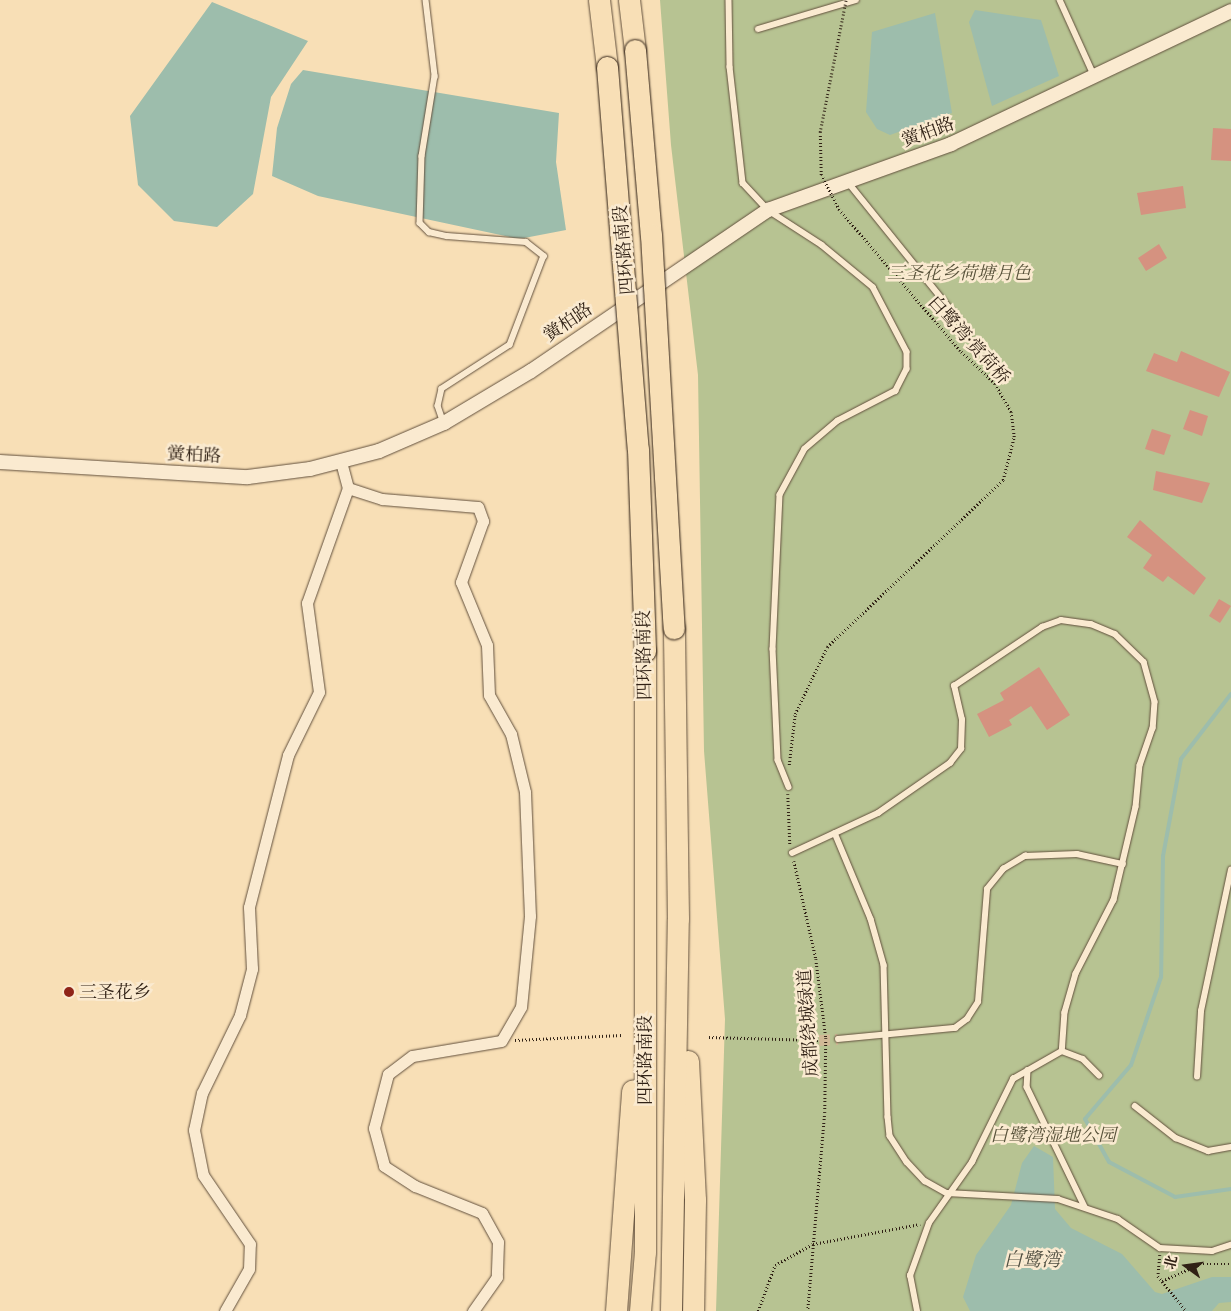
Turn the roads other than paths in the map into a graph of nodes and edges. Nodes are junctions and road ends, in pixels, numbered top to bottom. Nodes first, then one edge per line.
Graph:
1 (426, 0) edge
2 (599, 0) edge
3 (629, 0) edge
4 (729, 0) edge
5 (856, 0) edge
6 (1060, 0) edge
7 (1231, 11) edge
8 (758, 29) dead end
9 (1095, 77) junction
10 (846, 180) junction
11 (768, 210) junction
12 (970, 333) dead end
13 (444, 423) junction
14 (341, 461) junction
15 (0, 462) edge
16 (348, 488) junction
17 (789, 787) road end
18 (835, 833) junction
19 (677, 845) junction
20 (792, 853) road end
21 (1123, 864) junction
22 (1231, 870) edge
23 (645, 922) junction
24 (887, 1037) junction
25 (838, 1039) tunnel mouth
26 (1062, 1051) junction
27 (1028, 1070) junction
28 (1099, 1075) dead end
29 (1197, 1077) dead end
30 (1135, 1106) dead end
31 (1231, 1147) edge
32 (948, 1192) junction
33 (1085, 1207) junction
34 (1231, 1245) edge
35 (225, 1311) edge
36 (473, 1311) edge
37 (616, 1311) edge
38 (640, 1311) edge
39 (671, 1311) edge
40 (693, 1311) edge
41 (916, 1311) edge

1 - 13 lane
2 - 23 highway, 四环路南段, bridge
3 - 19 highway, 四环路南段, bridge
4 - 11 lane
5 - 8 lane
6 - 9 lane
7 - 9 street, 黉柏路
9 - 10 street, 黉柏路
10 - 11 street, 黉柏路
10 - 12 lane
11 - 13 street, 黉柏路
11 - 17 lane
13 - 14 street, 黉柏路
14 - 15 street, 黉柏路
14 - 16 street
16 - 35 street
16 - 36 street
18 - 20 lane
18 - 21 lane
18 - 24 lane
19 - 39 highway, 四环路南段
19 - 40 highway
21 - 24 lane
21 - 26 lane
22 - 29 lane
23 - 37 highway
23 - 38 highway, 四环路南段
24 - 25 lane
24 - 32 lane
26 - 27 lane
26 - 28 lane
27 - 32 lane
27 - 33 lane
30 - 31 lane
32 - 33 lane
32 - 41 lane
33 - 34 lane

